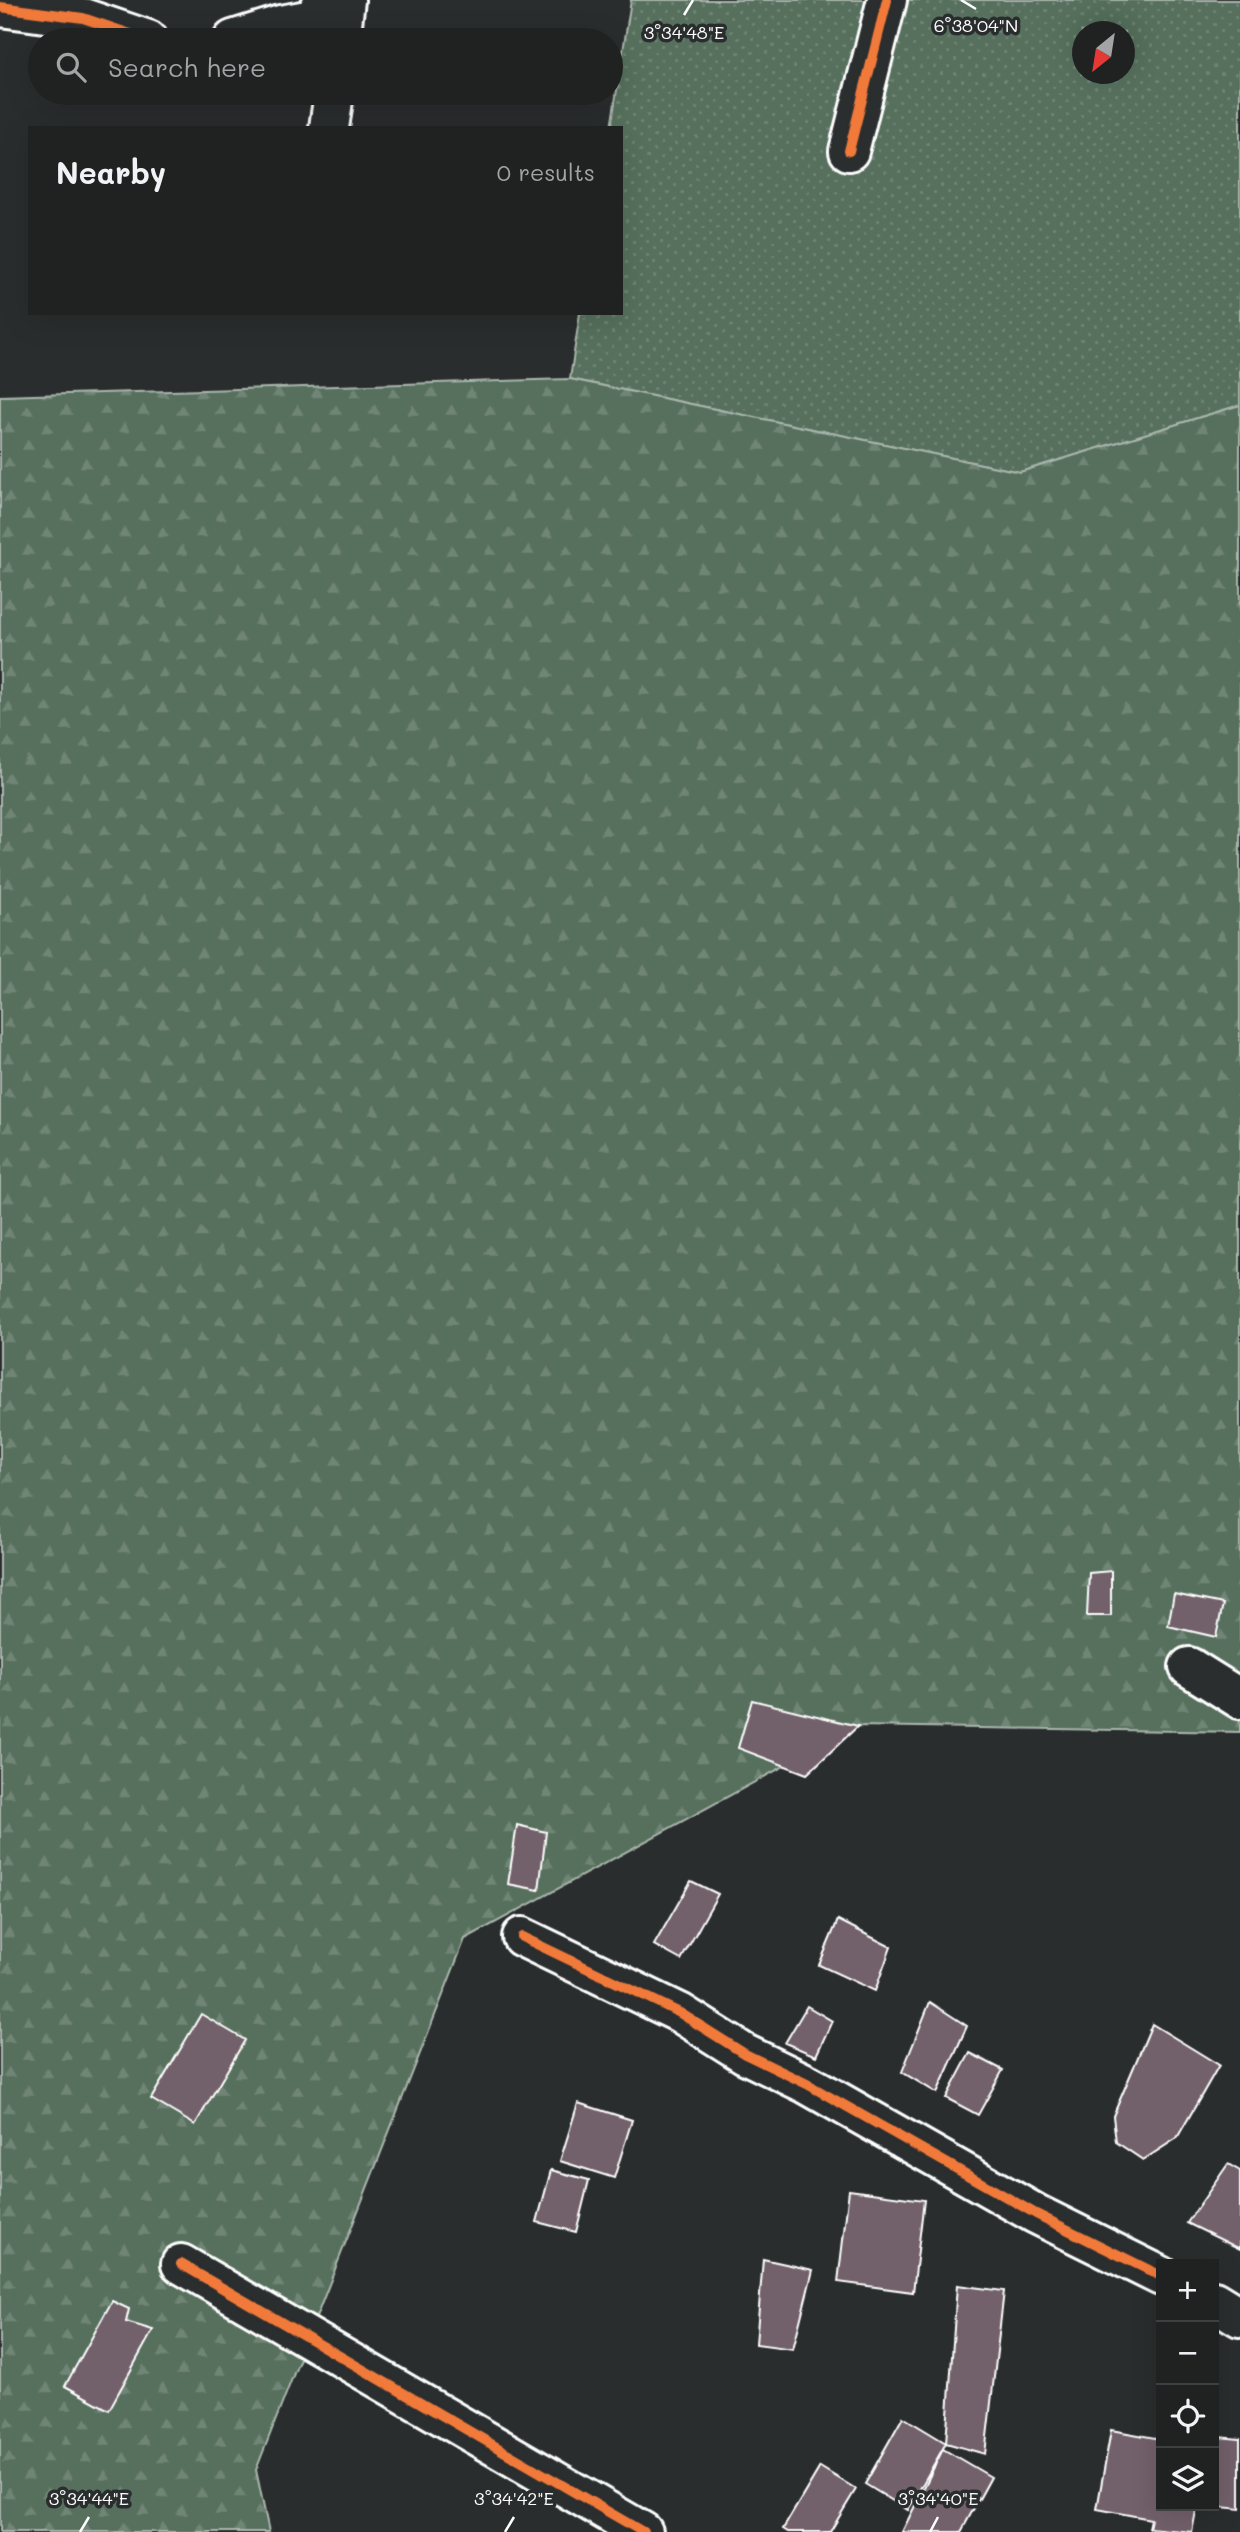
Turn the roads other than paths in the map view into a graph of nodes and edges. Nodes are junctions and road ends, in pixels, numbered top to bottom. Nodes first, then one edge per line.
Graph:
1 (325, 0) edge
2 (345, 0) edge
3 (887, 0) edge
4 (0, 7) edge
5 (113, 28) edge
6 (271, 28) edge
7 (342, 28) edge
8 (333, 105) edge
9 (330, 126) edge
10 (849, 151) dead end
11 (1189, 1667) dead end
12 (1240, 1699) edge
13 (523, 1937) dead end
14 (181, 2264) dead end
15 (1156, 2274) edge
16 (1219, 2304) edge
17 (1240, 2317) edge
18 (643, 2532) edge

1 - 6 street
2 - 7 street
3 - 10 street
4 - 5 street
8 - 9 street
11 - 12 street
13 - 15 street
14 - 18 street
16 - 17 street

